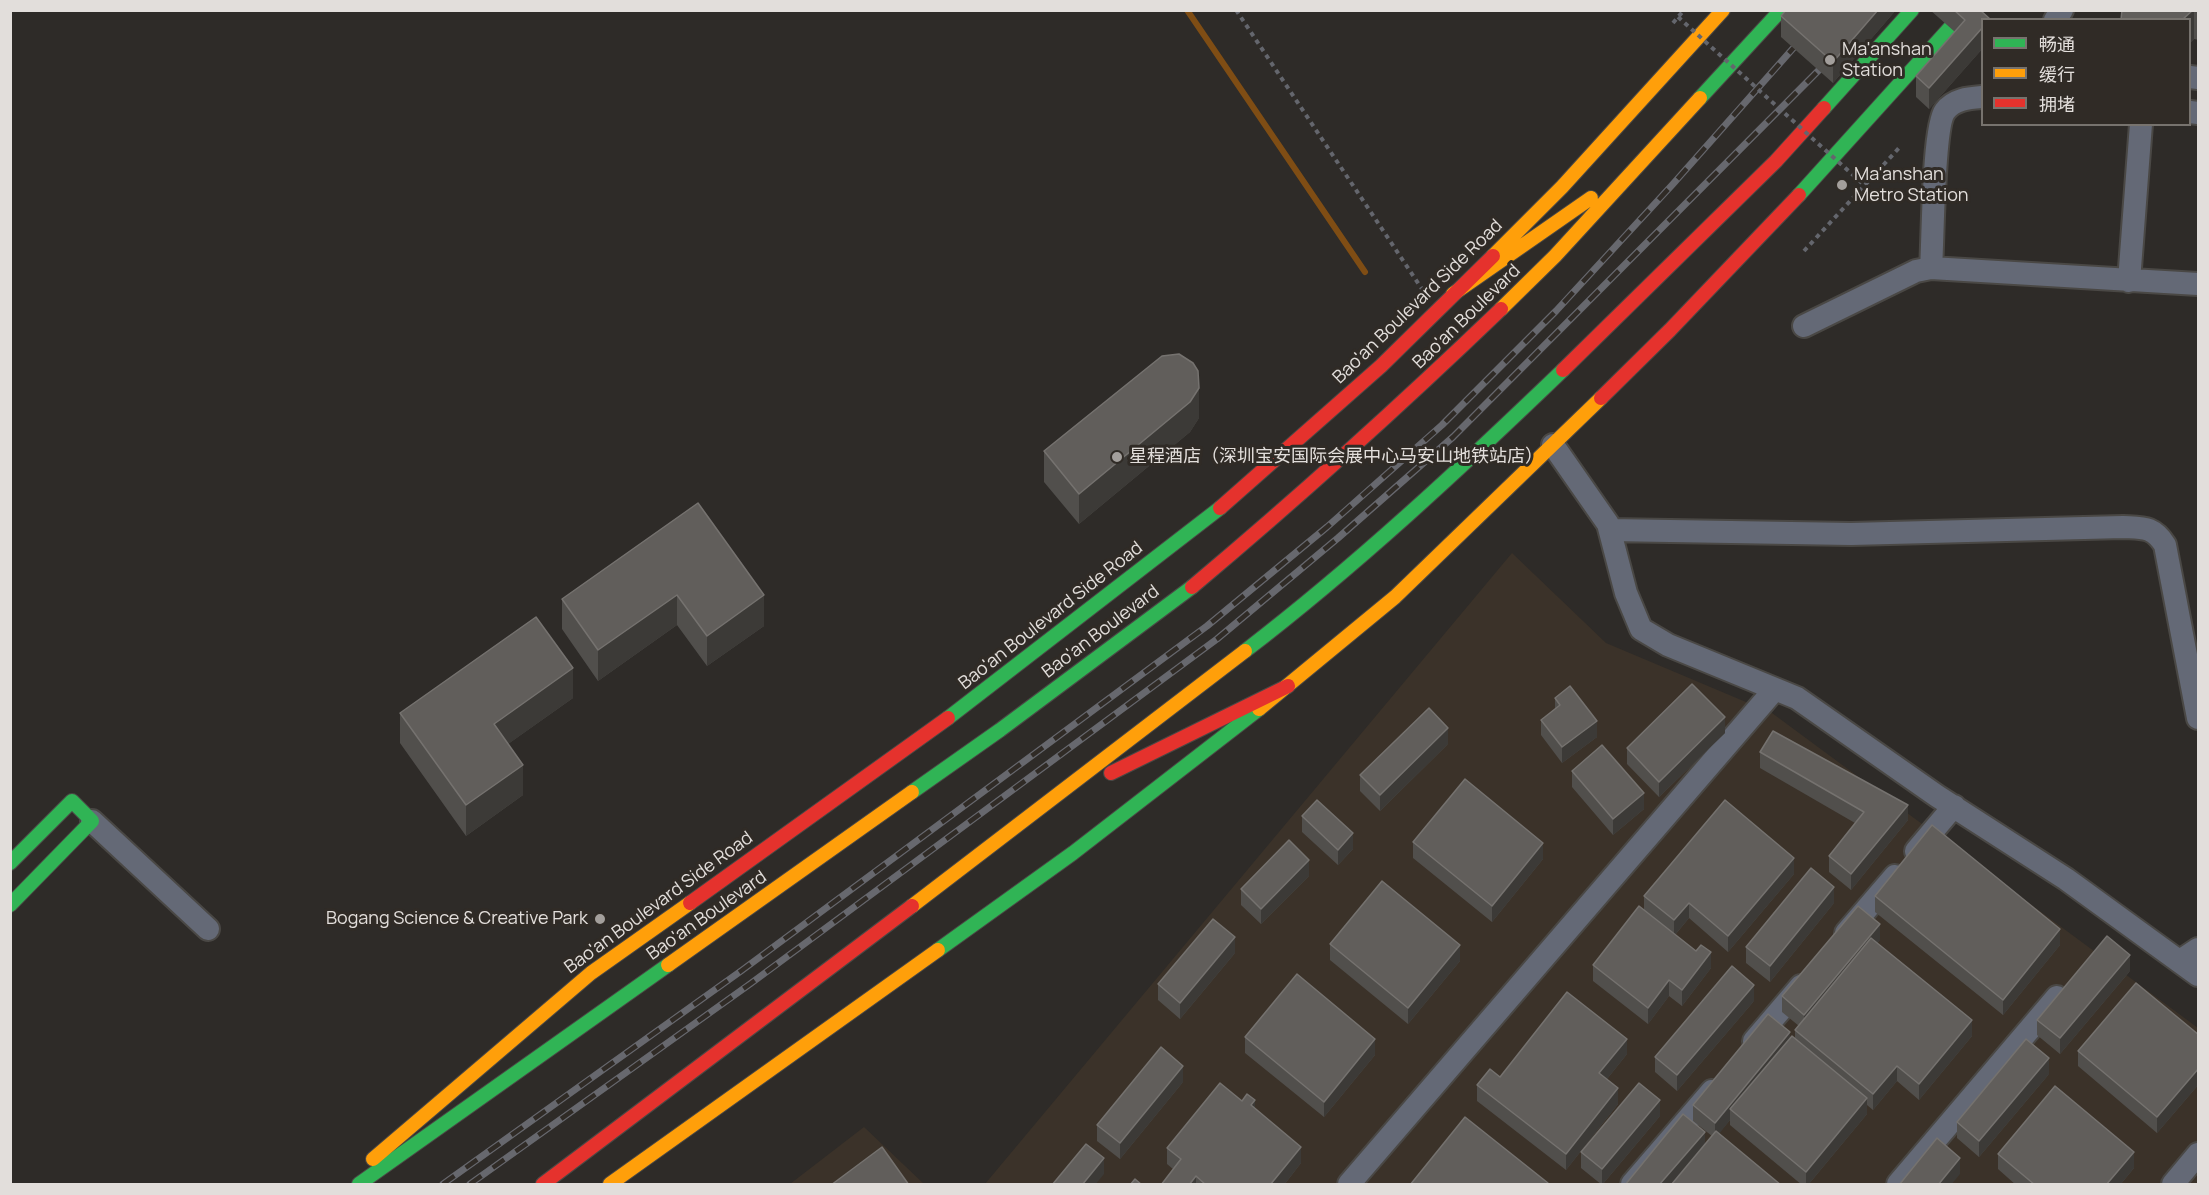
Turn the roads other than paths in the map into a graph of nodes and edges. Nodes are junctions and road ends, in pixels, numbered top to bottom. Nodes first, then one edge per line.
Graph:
1 (1722, 10) edge
2 (1781, 10) edge
3 (1912, 10) edge
4 (1968, 10) edge
5 (1981, 20) edge
6 (1981, 97) edge
7 (2141, 126) edge
8 (1646, 159) junction
9 (1931, 268) junction
10 (2129, 280) junction
11 (2199, 284) edge
12 (1453, 294) junction
13 (1804, 326) dead end
14 (1553, 445) junction
15 (1610, 530) junction
16 (1288, 686) junction
17 (1775, 689) junction
18 (2199, 718) edge
19 (1050, 802) junction
20 (1954, 806) junction
21 (92, 821) junction
22 (10, 863) edge
23 (10, 905) edge
24 (2122, 921) junction
25 (208, 929) dead end
26 (2107, 939) edge
27 (2199, 949) edge
28 (1831, 950) edge
29 (2180, 961) junction
30 (1816, 968) edge
31 (2199, 975) edge
32 (2068, 984) edge
33 (1739, 1058) edge
34 (1724, 1076) edge
35 (2199, 1154) edge
36 (343, 1185) edge
37 (359, 1185) edge
38 (543, 1185) edge
39 (610, 1185) edge
40 (1349, 1185) edge
41 (1632, 1185) edge
42 (1898, 1185) edge
43 (2173, 1185) edge

1 - 12 main road, Bao'an Boulevard Side Road
2 - 8 main road, Bao'an Boulevard
3 - 19 main road
4 - 5 street
4 - 14 main road
6 - 9 street
7 - 10 street
8 - 12 main road
8 - 37 main road, Bao'an Boulevard
9 - 10 street
9 - 13 street
10 - 11 street
12 - 36 main road, Bao'an Boulevard Side Road
14 - 15 street
14 - 16 main road
15 - 17 street
15 - 18 street
16 - 19 main road
16 - 39 main road
17 - 20 street
17 - 40 street
19 - 38 main road
20 - 24 street
20 - 28 street
21 - 22 main road
21 - 23 main road
21 - 25 street
24 - 26 street
24 - 29 street
27 - 29 street
29 - 31 street
30 - 33 street
32 - 42 street
34 - 41 street
35 - 43 street

